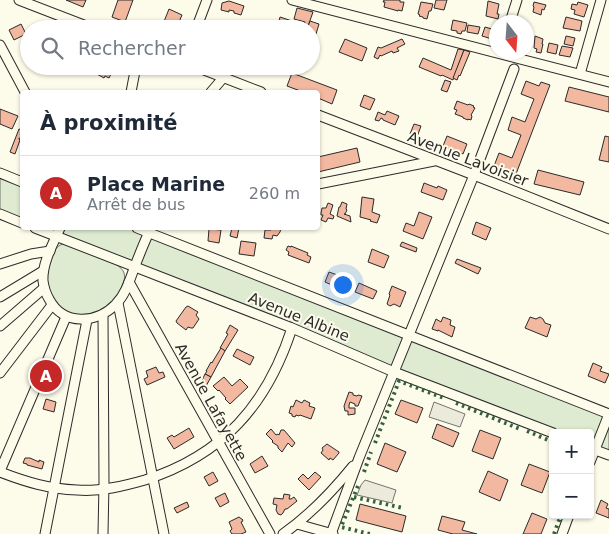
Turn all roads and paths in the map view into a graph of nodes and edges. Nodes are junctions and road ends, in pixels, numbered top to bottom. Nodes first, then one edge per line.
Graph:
1 (19, 0) edge
2 (207, 0) edge
3 (292, 0) edge
4 (518, 0) edge
5 (601, 0) edge
6 (316, 3) edge
7 (513, 15) edge
8 (71, 20) edge
9 (199, 20) edge
10 (0, 45) edge
11 (489, 50) edge
12 (527, 60) edge
13 (514, 69) dead end
14 (580, 74) junction
15 (134, 75) edge
16 (216, 75) edge
17 (223, 78) junction
18 (609, 82) edge
19 (24, 90) edge
20 (131, 90) edge
21 (213, 90) edge
22 (256, 90) edge
23 (320, 116) edge
24 (434, 161) junction
25 (0, 173) edge
26 (474, 175) junction
27 (20, 181) edge
28 (320, 184) edge
29 (0, 214) edge
30 (20, 222) edge
31 (609, 229) edge
32 (40, 230) edge
33 (59, 230) edge
34 (150, 230) edge
35 (57, 236) junction
36 (50, 251) junction
37 (0, 264) edge
38 (134, 267) junction
39 (43, 271) junction
40 (129, 282) junction
41 (44, 288) junction
42 (0, 296) edge
43 (118, 303) junction
44 (52, 305) junction
45 (103, 314) junction
46 (66, 317) junction
47 (86, 320) junction
48 (0, 326) edge
49 (292, 328) junction
50 (408, 335) junction
51 (394, 372) junction
52 (0, 373) edge
53 (609, 414) edge
54 (549, 431) edge
55 (218, 443) junction
56 (594, 447) edge
57 (594, 449) edge
58 (609, 455) edge
59 (359, 458) junction
60 (0, 471) edge
61 (152, 477) junction
62 (54, 488) junction
63 (104, 489) junction
64 (568, 519) edge
65 (297, 524) junction
66 (45, 534) edge
67 (103, 534) edge
68 (164, 534) edge
69 (270, 534) edge
70 (283, 534) edge
71 (332, 534) edge
72 (562, 534) edge

1 - 8 street
2 - 9 street
3 - 6 street
4 - 7 street
5 - 14 street
6 - 11 street
10 - 19 street
12 - 14 street
13 - 26 street
14 - 18 street
15 - 20 street
16 - 17 street
17 - 21 street
17 - 22 street
23 - 24 street, Avenue Lavoisier
24 - 26 street, Avenue Lavoisier
24 - 28 street
25 - 27 street
26 - 31 street, Avenue Lavoisier
26 - 50 street
29 - 30 street
32 - 35 street, Avenue Albine
33 - 35 street
34 - 38 street
34 - 50 street, Avenue Albine
35 - 36 street
35 - 38 street, Avenue Albine
36 - 37 street
36 - 39 street
38 - 40 street
38 - 49 street, Avenue Albine
39 - 41 street
39 - 42 street
40 - 43 street
40 - 55 street, Avenue Lafayette
41 - 44 street
41 - 48 street
43 - 45 street
43 - 61 street
44 - 46 street
44 - 52 street
45 - 47 street
45 - 63 street
46 - 47 street
46 - 60 street
47 - 62 street
49 - 51 street, Avenue Albine
49 - 55 street
50 - 51 street
50 - 53 street, Avenue Albine
51 - 54 street, Avenue Albine
51 - 59 street
53 - 56 street
55 - 61 street
55 - 69 street, Avenue Lafayette
57 - 58 street
59 - 65 street
59 - 71 street
60 - 62 street
61 - 63 street
61 - 68 street
62 - 63 street
62 - 66 street
63 - 67 street
64 - 72 street
65 - 70 street
65 - 71 street

